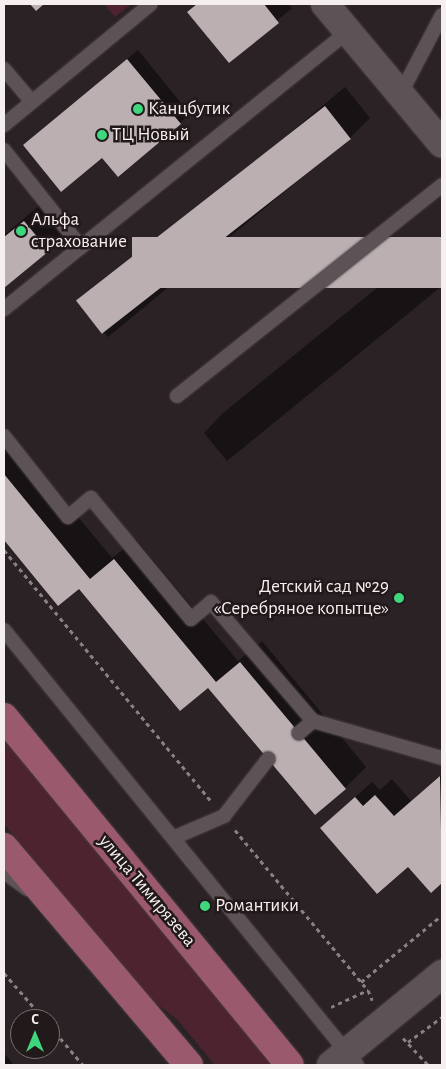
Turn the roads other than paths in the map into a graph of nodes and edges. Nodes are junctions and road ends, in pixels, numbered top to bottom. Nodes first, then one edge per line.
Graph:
1 (151, 4) edge
2 (325, 4) edge
3 (442, 15) edge
4 (348, 31) junction
5 (4, 69) edge
6 (401, 93) junction
7 (32, 102) junction
8 (4, 125) edge
9 (442, 144) edge
10 (4, 150) edge
11 (442, 185) edge
12 (81, 247) junction
13 (4, 309) edge
14 (177, 396) dead end
15 (4, 436) edge
16 (4, 630) edge
17 (4, 717) edge
18 (313, 722) junction
19 (299, 733) dead end
20 (442, 758) edge
21 (268, 759) dead end
22 (173, 838) junction
23 (4, 847) edge
24 (4, 872) edge
25 (63, 916) junction
26 (442, 974) edge
27 (345, 1061) edge
28 (188, 1065) edge
29 (290, 1065) edge

1 - 7 lane
2 - 4 street
3 - 6 lane
4 - 6 street
4 - 12 lane
5 - 7 lane
6 - 9 street
7 - 8 lane
10 - 12 lane
11 - 14 lane
12 - 13 lane
15 - 18 lane
16 - 22 lane
17 - 29 main road, улица Тимирязева
18 - 19 lane
18 - 20 lane
21 - 22 lane
22 - 27 lane
23 - 25 main road
24 - 25 lane
25 - 28 main road
26 - 27 street

